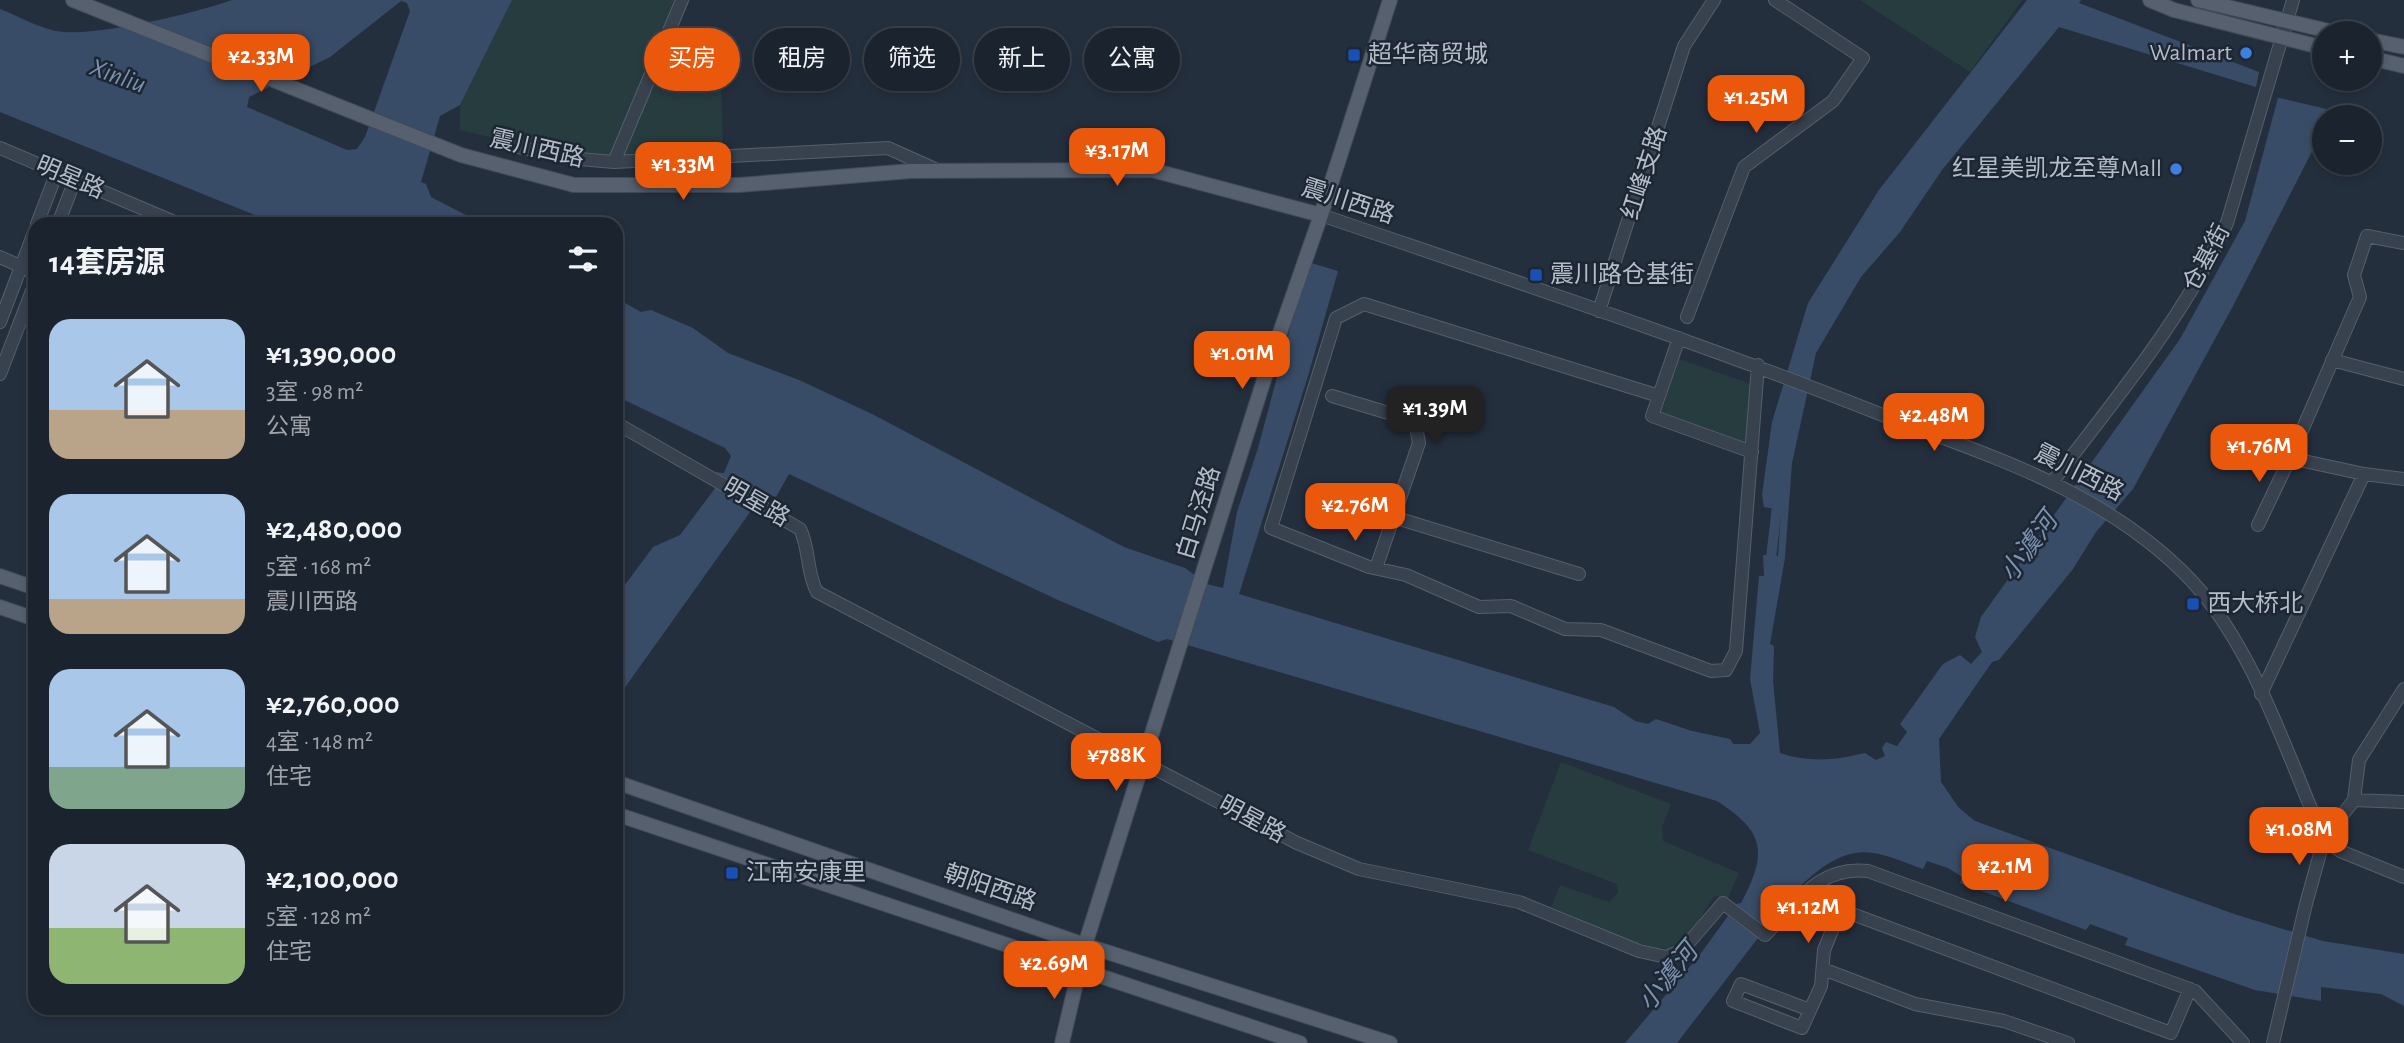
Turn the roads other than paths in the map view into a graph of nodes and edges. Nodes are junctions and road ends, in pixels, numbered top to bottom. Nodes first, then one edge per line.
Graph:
1 (73, 0) edge
2 (682, 0) edge
3 (1390, 0) edge
4 (1714, 0) edge
5 (1775, 0) edge
6 (2150, 0) edge
7 (2198, 0) edge
8 (2293, 0) edge
9 (2292, 24) junction
10 (2312, 28) edge
11 (2287, 40) junction
12 (2382, 42) edge
13 (2312, 45) edge
14 (2404, 47) edge
15 (2382, 61) edge
16 (2404, 66) edge
17 (518, 147) dead end
18 (0, 148) edge
19 (614, 162) junction
20 (941, 171) junction
21 (57, 173) junction
22 (75, 180) junction
23 (1321, 215) junction
24 (40, 217) edge
25 (61, 217) edge
26 (162, 217) edge
27 (2404, 243) edge
28 (28, 248) edge
29 (0, 257) edge
30 (21, 267) junction
31 (28, 270) edge
32 (28, 301) edge
33 (1599, 311) junction
34 (1687, 317) dead end
35 (0, 322) edge
36 (1679, 338) junction
37 (2332, 360) junction
38 (1758, 365) junction
39 (0, 374) edge
40 (2404, 379) edge
41 (1659, 396) junction
42 (1332, 397) dead end
43 (623, 426) edge
44 (1752, 452) junction
45 (2290, 458) junction
46 (2364, 474) junction
47 (2404, 479) edge
48 (2053, 481) junction
49 (1315, 494) dead end
50 (1394, 518) junction
51 (2258, 525) dead end
52 (1376, 568) junction
53 (1579, 574) dead end
54 (0, 576) edge
55 (28, 586) edge
56 (0, 607) edge
57 (28, 617) edge
58 (2404, 689) edge
59 (2261, 694) junction
60 (1144, 763) junction
61 (623, 784) edge
62 (2354, 800) junction
63 (2404, 802) edge
64 (623, 816) edge
65 (2324, 839) junction
66 (2404, 877) edge
67 (1804, 896) junction
68 (1841, 909) junction
69 (1084, 945) junction
70 (1080, 967) junction
71 (1822, 969) junction
72 (2190, 989) junction
73 (1810, 1010) junction
74 (1062, 1043) edge
75 (1300, 1043) edge
76 (1391, 1043) edge
77 (2068, 1043) edge
78 (2243, 1043) edge
79 (2273, 1043) edge

1 - 20 main road, 震川西路
2 - 19 street
3 - 23 main road, 白马泾路
4 - 33 street, 红峰支路
5 - 34 street
6 - 11 main road
7 - 9 main road
8 - 9 street, 仓基街
9 - 10 main road
9 - 11 street, 仓基街
11 - 13 main road
11 - 48 street, 仓基街
12 - 14 main road
15 - 16 main road
17 - 19 street
18 - 21 street, 明星路
19 - 20 street
20 - 23 main road, 震川西路
21 - 22 street, 明星路
21 - 24 street
22 - 25 street
22 - 26 street, 明星路
23 - 33 street, 震川西路
23 - 60 main road, 白马泾路
27 - 37 street
28 - 30 street
29 - 30 street
30 - 31 street
30 - 35 street
32 - 39 street
33 - 36 street, 震川西路
36 - 38 street, 震川西路
36 - 41 street
37 - 40 street
37 - 45 street
38 - 44 street
38 - 48 street, 震川西路
41 - 44 street
41 - 52 street
42 - 50 street
43 - 60 street, 明星路
44 - 52 street
45 - 46 street
45 - 51 street
46 - 47 street
46 - 59 street
48 - 59 street, 震川西路
49 - 50 street
50 - 52 street
50 - 53 street
54 - 55 main road
56 - 57 main road
58 - 62 street
59 - 65 street, 震川西路
60 - 67 street, 明星路
60 - 69 main road, 白马泾路
61 - 69 main road, 朝阳西路
62 - 63 street
62 - 65 street
64 - 70 main road, 朝阳西路
65 - 66 street
65 - 79 street
67 - 68 street
67 - 72 street
68 - 71 street
68 - 72 street
69 - 70 main road, 白马泾路
69 - 76 main road, 朝阳西路
70 - 74 main road, 白马泾路
70 - 75 main road, 朝阳西路
71 - 73 street
71 - 77 street
72 - 78 street
73 - 73 street

